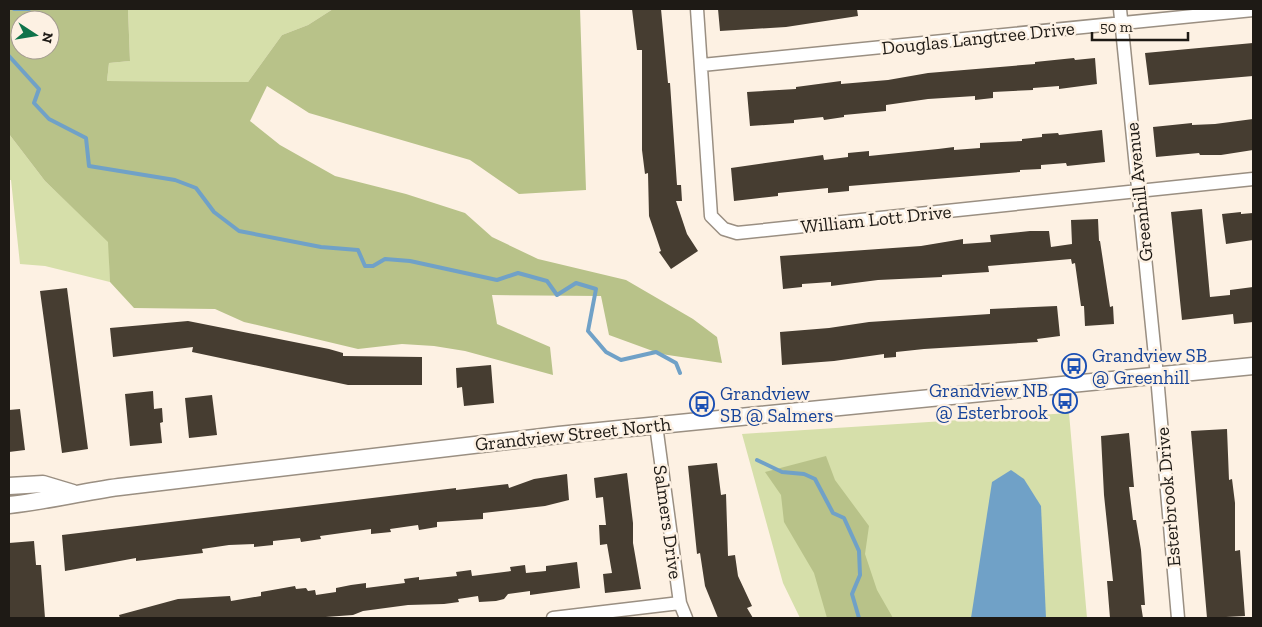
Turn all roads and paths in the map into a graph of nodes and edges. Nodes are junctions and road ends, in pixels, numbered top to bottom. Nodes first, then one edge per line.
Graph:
1 (697, 9) edge
2 (1120, 9) edge
3 (1253, 10) edge
4 (1122, 23) junction
5 (702, 65) junction
6 (1253, 179) edge
7 (1139, 192) junction
8 (1253, 366) edge
9 (1157, 376) junction
10 (656, 425) junction
11 (9, 486) edge
12 (73, 493) junction
13 (9, 504) edge
14 (680, 603) junction
15 (553, 618) edge
16 (686, 618) edge
17 (1178, 618) edge

1 - 5 street, William Lott Drive
2 - 4 street, Greenhill Avenue
3 - 4 street, Douglas Langtree Drive
4 - 5 street, Douglas Langtree Drive
4 - 7 street, Greenhill Avenue
5 - 7 street, William Lott Drive
6 - 7 street, William Lott Drive
7 - 9 street, Greenhill Avenue
8 - 9 street, Grandview Street North
9 - 10 street, Grandview Street North
9 - 17 street, Esterbrook Drive
10 - 12 street, Grandview Street North
10 - 14 street, Salmers Drive
11 - 12 street, Grandview Street North
12 - 13 street, Grandview Street North
14 - 15 street
14 - 16 street, Salmers Drive

